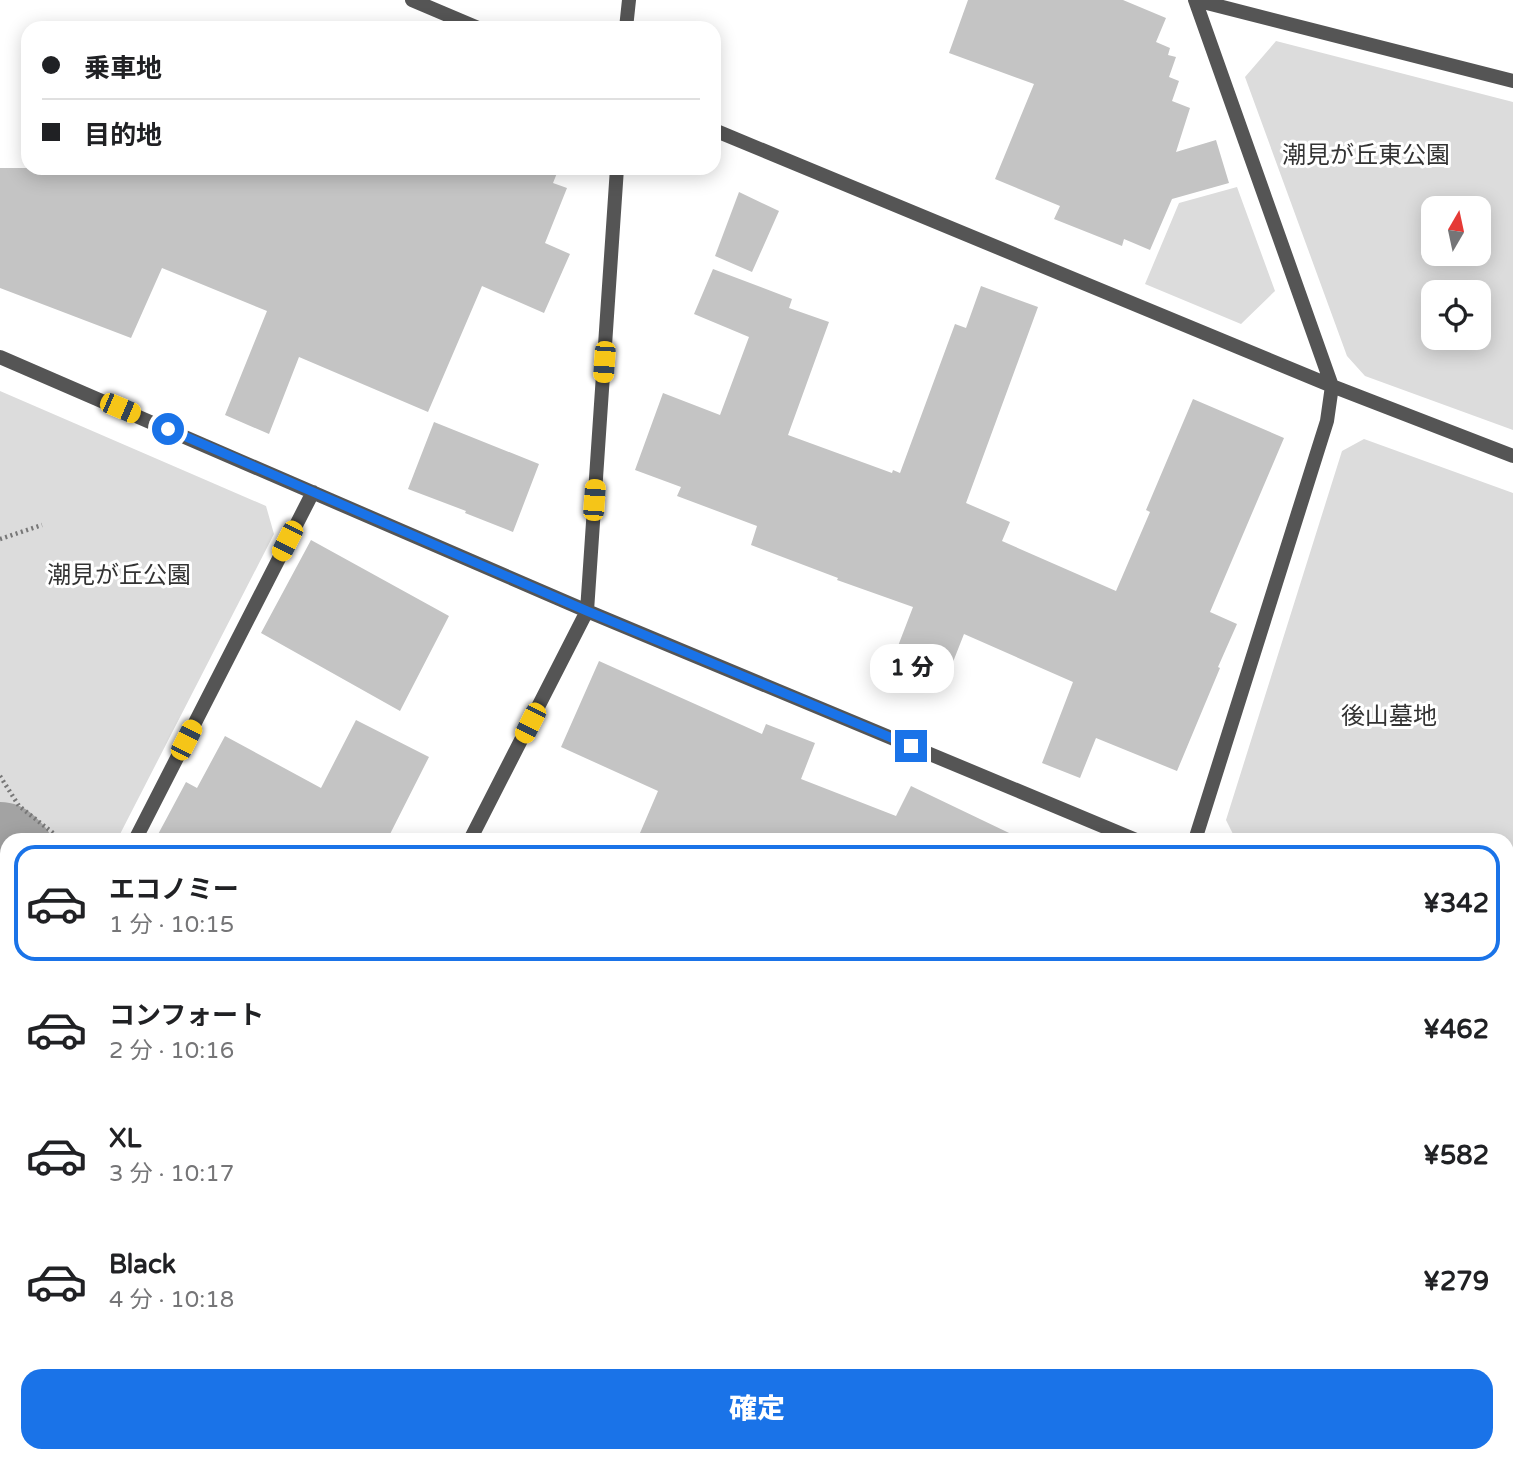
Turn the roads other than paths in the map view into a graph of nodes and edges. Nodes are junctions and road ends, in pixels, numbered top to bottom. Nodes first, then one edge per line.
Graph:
1 (412, 0) edge
2 (629, 0) edge
3 (462, 21) edge
4 (627, 21) edge
5 (1513, 81) edge
6 (721, 133) edge
7 (617, 175) edge
8 (0, 356) edge
9 (1332, 386) junction
10 (1513, 456) edge
11 (313, 492) junction
12 (587, 611) junction
13 (139, 833) edge
14 (474, 833) edge
15 (1119, 833) edge
16 (1197, 833) edge

1 - 3 street
2 - 4 street
5 - 9 street
6 - 9 street
7 - 12 street
8 - 11 street
9 - 10 street
9 - 16 street
11 - 12 street
11 - 13 street
12 - 14 street
12 - 15 street

